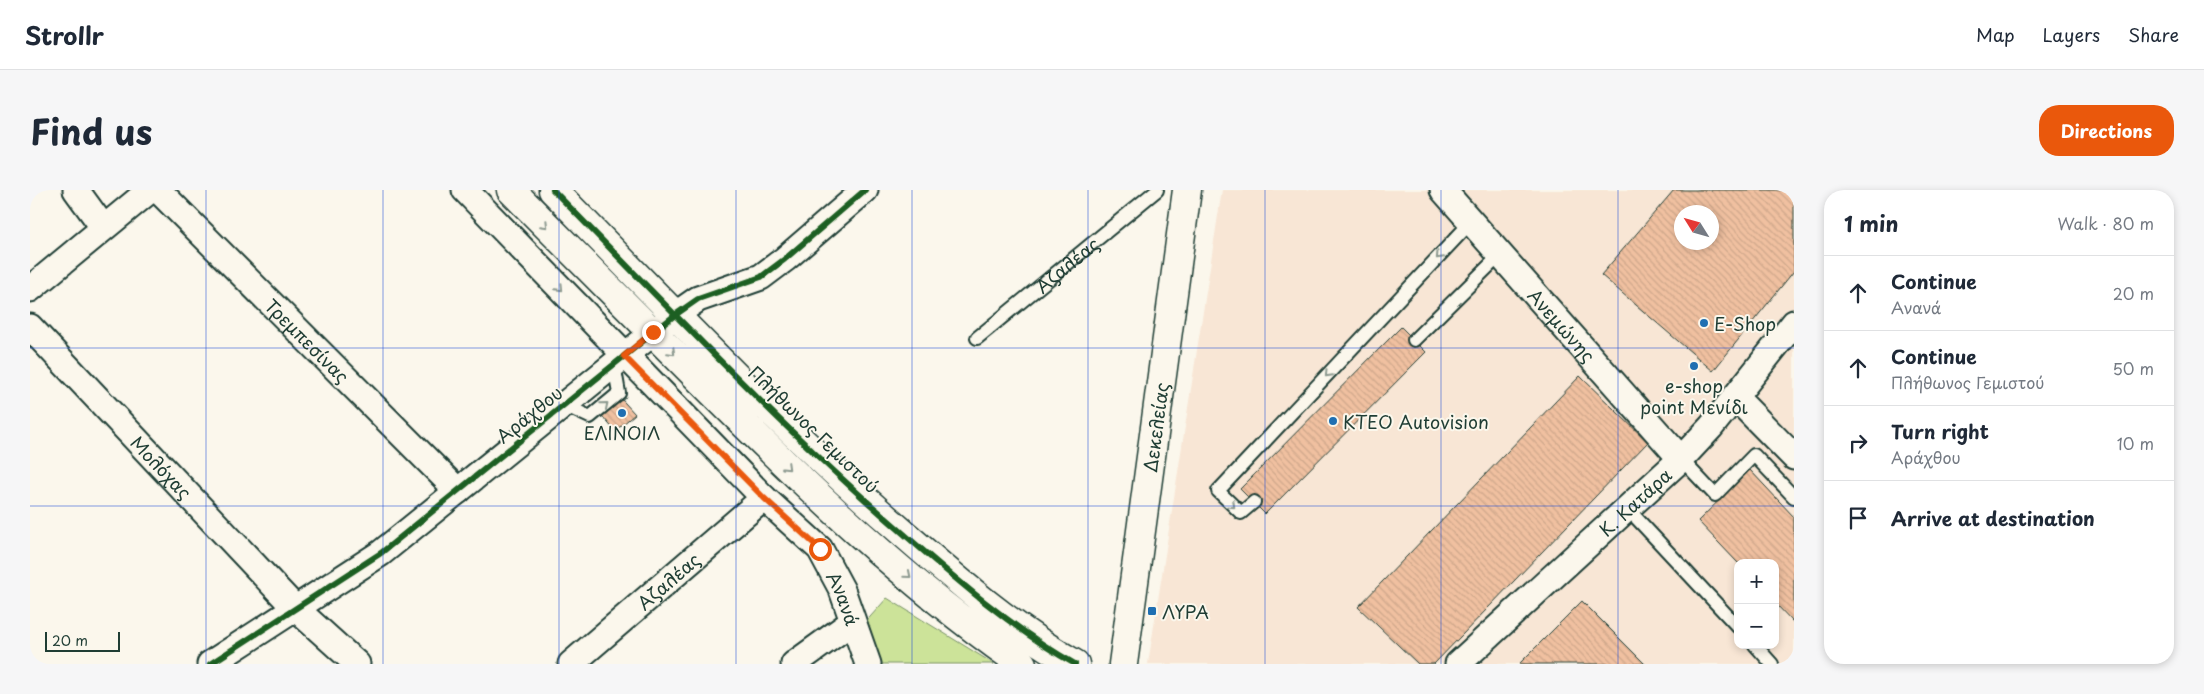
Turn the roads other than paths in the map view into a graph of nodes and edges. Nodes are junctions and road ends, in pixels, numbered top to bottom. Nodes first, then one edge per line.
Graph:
1 (76, 190) edge
2 (150, 190) edge
3 (158, 190) edge
4 (465, 190) edge
5 (511, 190) edge
6 (554, 190) edge
7 (865, 190) edge
8 (1157, 190) edge
9 (1186, 190) edge
10 (1443, 190) edge
11 (1472, 220) junction
12 (103, 227) junction
13 (1500, 255) junction
14 (30, 289) edge
15 (675, 315) junction
16 (1794, 324) edge
17 (30, 327) edge
18 (653, 332) junction
19 (977, 338) dead end
20 (1414, 340) dead end
21 (619, 360) junction
22 (1735, 397) junction
23 (1794, 457) edge
24 (1681, 459) junction
25 (458, 490) junction
26 (1794, 497) edge
27 (764, 498) junction
28 (1254, 502) dead end
29 (1628, 509) junction
30 (294, 608) junction
31 (852, 622) junction
32 (1734, 623) edge
33 (1759, 649) edge
34 (210, 664) edge
35 (356, 664) edge
36 (571, 664) edge
37 (794, 664) edge
38 (868, 664) edge
39 (1022, 664) edge
40 (1075, 664) edge
41 (1123, 664) edge
42 (1458, 664) edge
43 (1772, 664) edge

1 - 12 street
2 - 12 street
3 - 25 street, Τρεμπεσίνας
4 -> 21 street
5 -> 18 street
6 - 15 street, Πλήθωνος Γεμιστού
7 - 15 street, Αράχθου
8 - 19 lane, Αζαλέας
9 - 41 street, Δεκελείας
10 - 11 street, Ανεμώνης
11 - 13 street, Ανεμώνης
11 -> 28 lane
12 - 14 street
13 - 20 lane
13 - 24 street, Ανεμώνης
15 - 18 street, Αράχθου
15 - 40 street, Πλήθωνος Γεμιστού
16 - 22 street, Κ. Κατάρα
17 - 30 street, Μολόχας
18 - 21 street, Αράχθου
18 -> 39 street
21 - 25 street, Αράχθου
21 - 27 street
22 - 23 street
22 - 24 street, Κ. Κατάρα
24 - 26 lane
24 - 29 street, Κ. Κατάρα
25 - 30 street, Αράχθου
27 - 31 street, Ανανά
27 - 36 street, Αζαλέας
29 - 32 lane
29 - 42 street, Κ. Κατάρα
30 - 34 street, Αράχθου
30 - 35 street, Μολόχας
31 - 37 street
31 - 38 street, Ανανά
33 - 43 lane

